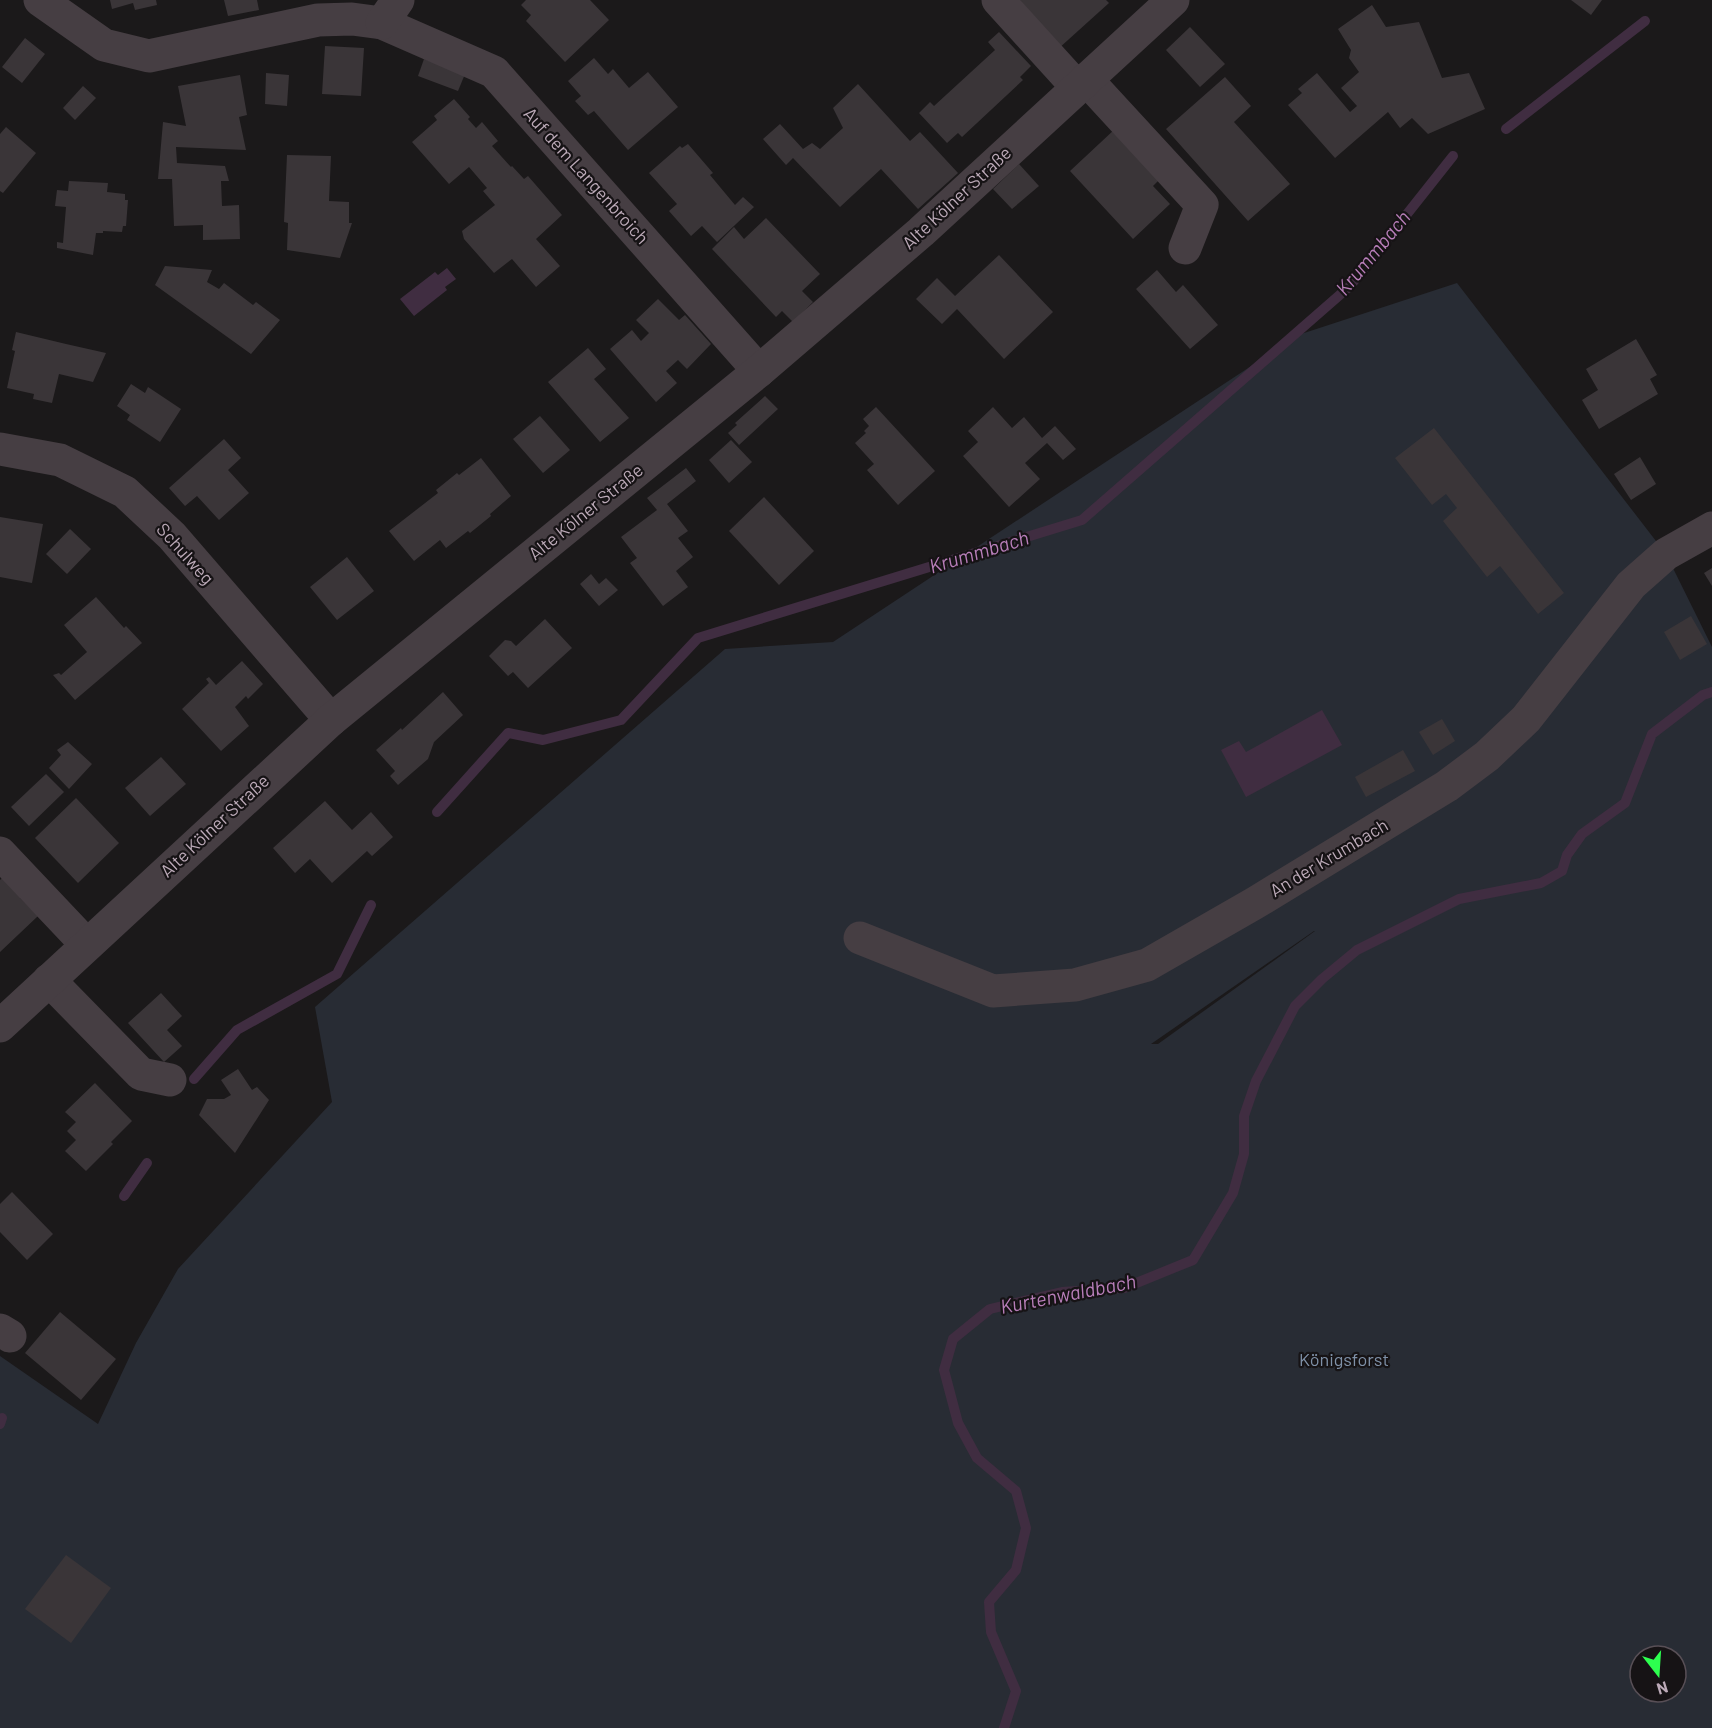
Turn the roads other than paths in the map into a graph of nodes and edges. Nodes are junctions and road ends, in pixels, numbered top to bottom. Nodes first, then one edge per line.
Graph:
1 (40, 0) edge
2 (998, 0) edge
3 (1173, 0) edge
4 (390, 12) edge
5 (1081, 83) junction
6 (1185, 249) dead end
7 (759, 371) junction
8 (0, 449) edge
9 (1712, 528) edge
10 (331, 720) junction
11 (0, 853) edge
12 (860, 938) dead end
13 (87, 945) junction
14 (49, 980) junction
15 (0, 1026) edge
16 (170, 1080) dead end

1 - 4 street, Auf dem Langenbroich
2 - 5 street
3 - 5 street, Alte Kölner Straße
4 - 7 street, Auf dem Langenbroich
5 - 6 street
5 - 7 street, Alte Kölner Straße
7 - 10 street, Alte Kölner Straße
8 - 10 street, Schulweg
9 - 12 street, An der Krumbach
10 - 13 street, Alte Kölner Straße
11 - 13 street
13 - 14 street, Alte Kölner Straße
14 - 15 street, Alte Kölner Straße
14 - 16 street

